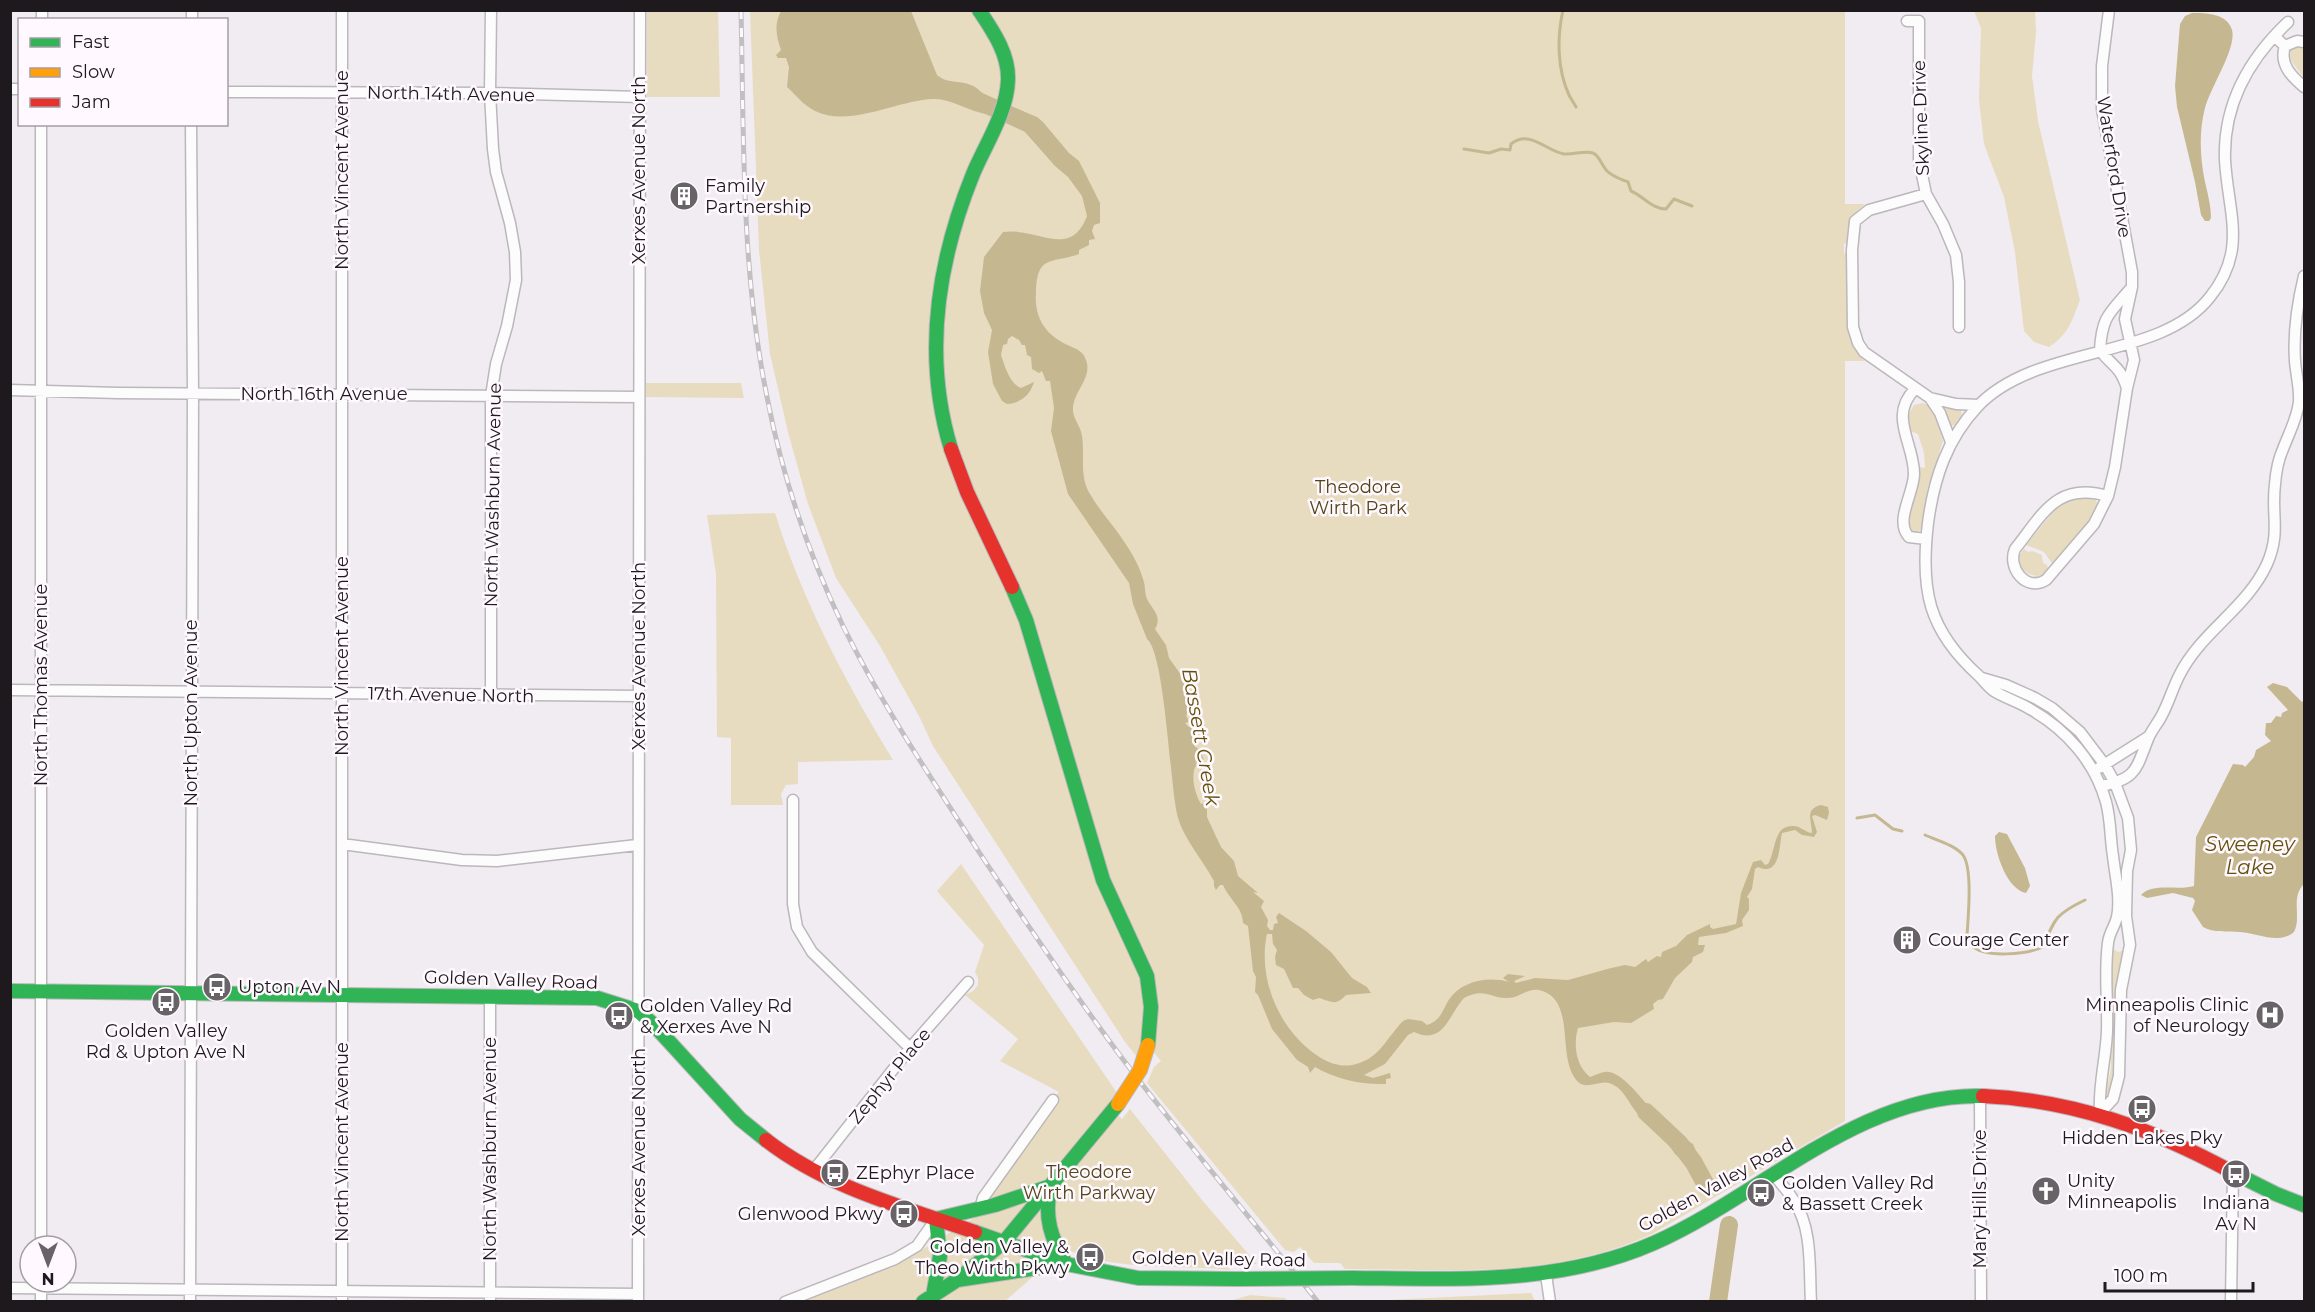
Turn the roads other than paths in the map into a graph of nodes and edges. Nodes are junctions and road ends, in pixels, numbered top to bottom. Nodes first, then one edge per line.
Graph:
1 (342, 10) edge
2 (491, 10) edge
3 (640, 10) edge
4 (979, 10) edge
5 (2109, 10) edge
6 (1907, 21) dead end
7 (2288, 22) dead end
8 (2274, 36) junction
9 (2304, 42) edge
10 (2285, 46) junction
11 (2304, 87) edge
12 (228, 92) edge
13 (341, 93) junction
14 (490, 93) junction
15 (640, 97) junction
16 (41, 126) edge
17 (191, 126) edge
18 (1926, 194) junction
19 (2304, 282) edge
20 (2132, 287) junction
21 (1959, 327) dead end
22 (2130, 342) junction
23 (2100, 350) junction
24 (2127, 387) junction
25 (1916, 389) junction
26 (10, 390) edge
27 (41, 390) junction
28 (193, 393) junction
29 (342, 395) junction
30 (491, 396) junction
31 (638, 397) junction
32 (1930, 398) junction
33 (1979, 405) junction
34 (1951, 442) junction
35 (2108, 496) junction
36 (1926, 539) junction
37 (1981, 677) junction
38 (10, 690) edge
39 (41, 690) junction
40 (191, 692) junction
41 (341, 693) junction
42 (491, 696) junction
43 (640, 696) junction
44 (2148, 737) junction
45 (2105, 765) junction
46 (2094, 771) junction
47 (2115, 783) junction
48 (2101, 786) junction
49 (793, 800) dead end
50 (342, 844) junction
51 (637, 845) junction
52 (968, 982) dead end
53 (10, 991) edge
54 (40, 992) junction
55 (191, 994) junction
56 (342, 995) junction
57 (490, 996) junction
58 (638, 1011) junction
59 (910, 1048) junction
60 (1980, 1096) junction
61 (1053, 1100) dead end
62 (2100, 1113) junction
63 (813, 1171) junction
64 (2233, 1173) junction
65 (1774, 1175) junction
66 (1050, 1186) junction
67 (2304, 1205) edge
68 (980, 1209) junction
69 (936, 1219) junction
70 (41, 1234) edge
71 (1004, 1242) junction
72 (1066, 1264) junction
73 (1546, 1275) junction
74 (957, 1280) junction
75 (78, 1288) edge
76 (190, 1296) edge
77 (342, 1297) edge
78 (490, 1297) edge
79 (638, 1298) edge
80 (928, 1299) edge
81 (785, 1302) edge
82 (1550, 1302) edge
83 (1811, 1302) edge
84 (1981, 1302) edge
85 (2231, 1302) edge

1 - 13 street, North Vincent Avenue
2 - 14 street, North Washburn Avenue
3 - 15 street, Xerxes Avenue North
4 - 66 street, bridge
5 - 20 street, Waterford Drive
6 - 18 street, Skyline Drive
7 - 8 street
8 - 10 street
8 - 22 street
9 - 10 street
10 - 11 street
12 - 13 street, North 14th Avenue
13 - 14 street, North 14th Avenue
13 - 29 street, North Vincent Avenue
14 - 15 street, North 14th Avenue
14 - 30 street, North Washburn Avenue
15 - 31 street, Xerxes Avenue North
16 - 27 street, North Thomas Avenue
17 - 28 street, North Upton Avenue
18 - 21 street, Skyline Drive
18 - 25 street
19 - 44 street
20 - 22 street, Waterford Drive
20 - 23 street
22 - 23 street
22 - 24 street, Waterford Drive
23 - 24 street
23 - 33 street
24 - 35 street, Waterford Drive
25 - 32 street
25 - 36 street
26 - 27 street, North 16th Avenue
27 - 28 street, North 16th Avenue
27 - 39 street, North Thomas Avenue
28 - 29 street, North 16th Avenue
28 - 40 street, North Upton Avenue
29 - 30 street, North 16th Avenue
29 - 41 street, North Vincent Avenue
30 - 31 street, North 16th Avenue
30 - 42 street, North Washburn Avenue
31 - 43 street, Xerxes Avenue North
32 - 33 street
32 - 34 street
33 - 34 street
34 - 36 street
35 - 35 street, Waterford Drive
36 - 37 street
37 - 45 street
37 - 46 street
38 - 39 street, 17th Avenue North
39 - 40 street, 17th Avenue North
39 - 54 street, North Thomas Avenue
40 - 41 street, 17th Avenue North
40 - 55 street, North Upton Avenue
41 - 42 street, 17th Avenue North
41 - 50 street, North Vincent Avenue
42 - 43 street, 17th Avenue North
43 - 51 street, Xerxes Avenue North
44 - 45 street
44 - 47 street
45 - 46 street
45 - 47 street
46 - 48 street
47 - 48 street
47 - 62 street
48 - 62 street
49 - 59 street
50 - 51 street
50 - 56 street, North Vincent Avenue
51 - 58 street, Xerxes Avenue North
52 - 59 street, Zephyr Place
53 - 54 street, Golden Valley Road
54 - 55 street, Golden Valley Road
54 - 70 street, North Thomas Avenue
55 - 56 street, Golden Valley Road
55 - 76 street, North Upton Avenue
56 - 57 street, Golden Valley Road
56 - 77 street, North Vincent Avenue
57 - 58 street, Golden Valley Road
57 - 78 street, North Washburn Avenue
58 - 63 street, Golden Valley Road
58 - 79 street, Xerxes Avenue North
59 - 63 street, Zephyr Place
60 - 62 street, Golden Valley Road
60 - 65 street, Golden Valley Road
60 - 84 street, Mary Hills Drive
61 - 68 street
62 - 64 street, Golden Valley Road
63 - 69 street, Golden Valley Road
64 - 67 street, Golden Valley Road
64 - 85 street
65 - 73 street, Golden Valley Road
65 - 83 street
66 - 68 street
66 - 71 street
66 - 72 street
68 - 69 street
69 - 71 street, Golden Valley Road
69 - 80 street
69 - 81 street
71 - 72 street, Golden Valley Road
71 - 74 street
72 - 73 street, Golden Valley Road, bridge
72 - 74 street
73 - 82 street
74 - 80 street
75 - 76 street
76 - 77 street
77 - 78 street
78 - 79 street

